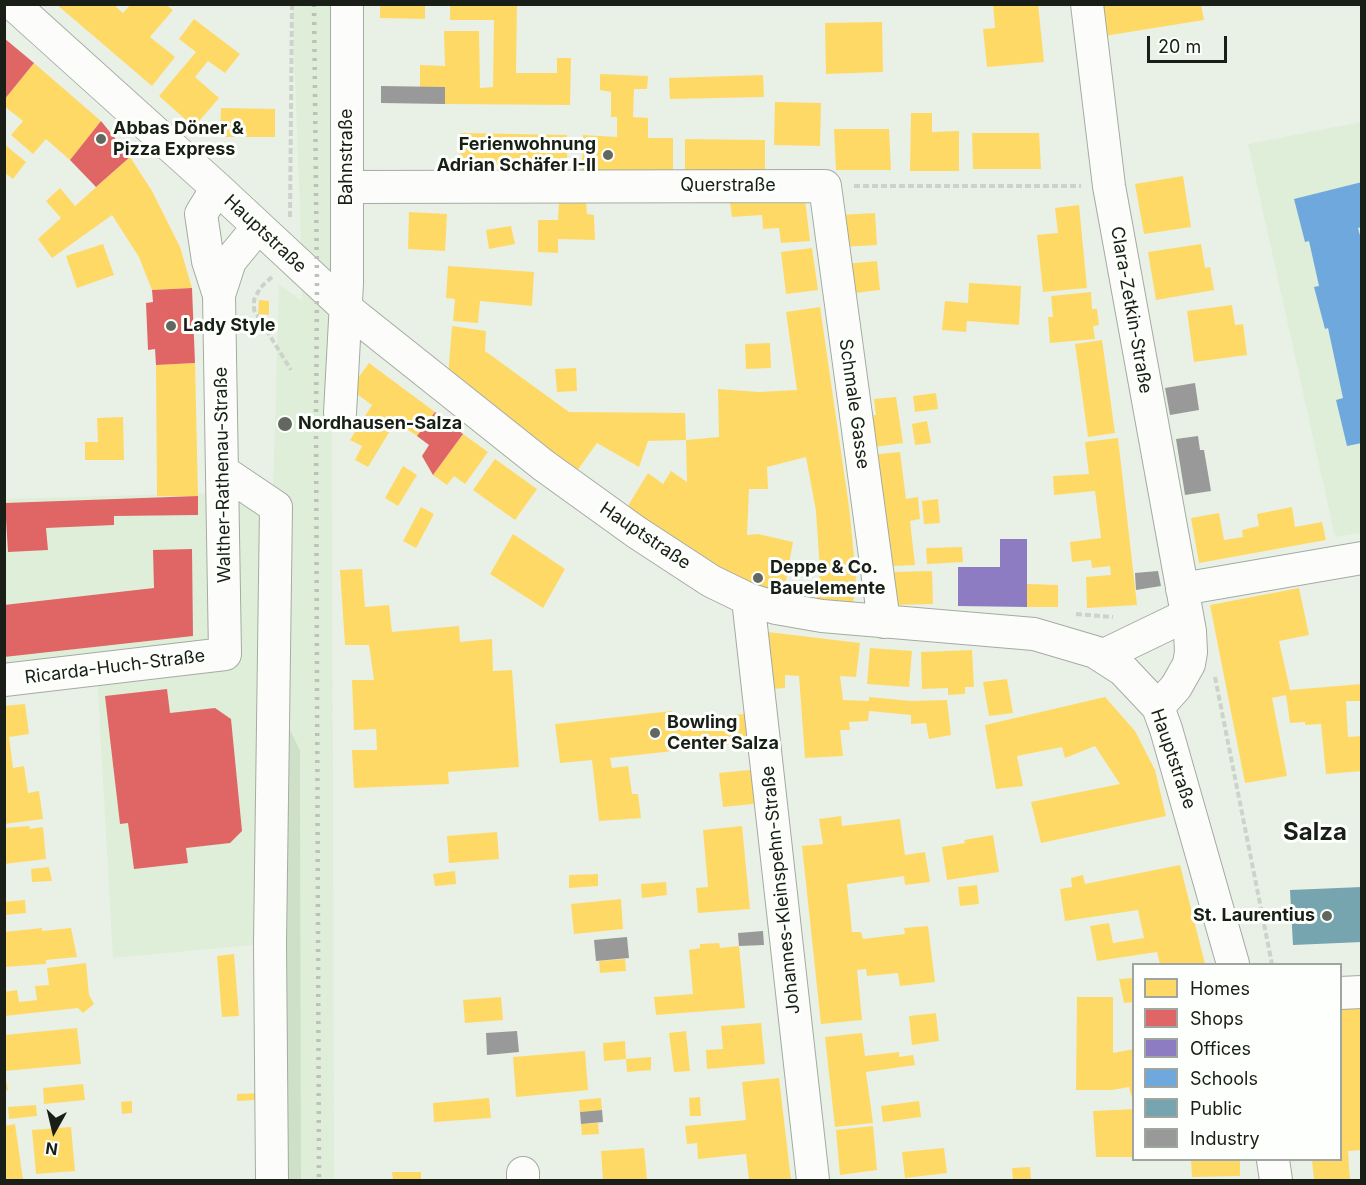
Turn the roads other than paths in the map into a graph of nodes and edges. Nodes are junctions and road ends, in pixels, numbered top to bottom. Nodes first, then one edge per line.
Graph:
1 (14, 4) edge
2 (347, 4) edge
3 (1086, 4) edge
4 (825, 186) joint
5 (347, 187) junction
6 (217, 188) junction
7 (258, 227) junction
8 (219, 295) junction
9 (347, 309) junction
10 (340, 413) dead end
11 (224, 472) junction
12 (1362, 558) edge
13 (748, 599) junction
14 (1184, 602) junction
15 (884, 622) junction
16 (225, 654) joint
17 (1102, 656) junction
18 (4, 680) edge
19 (1158, 707) junction
20 (1233, 963) edge
21 (1362, 992) edge
22 (1342, 993) edge
23 (1273, 1161) edge
24 (272, 1180) edge
25 (813, 1180) edge
26 (1276, 1180) edge

1 - 6 street, Hauptstraße
2 - 5 street, Bahnstraße
3 - 14 street, Clara-Zetkin-Straße
4 - 5 street, Querstraße
4 - 15 street, Schmale Gasse
5 - 9 street, Bahnstraße
6 - 7 street, Hauptstraße
6 - 8 street, Walther-Rathenau-Straße
7 - 8 street, Walther-Rathenau-Straße
7 - 9 street, Hauptstraße
8 - 11 street, Walther-Rathenau-Straße
9 - 10 street, Bahnstraße
9 - 13 street, Hauptstraße
11 - 16 street, Walther-Rathenau-Straße
11 - 24 street
12 - 14 street
13 - 15 street, Hauptstraße
13 - 25 street, Johannes-Kleinspehn-Straße
14 - 17 street
14 - 19 street, Clara-Zetkin-Straße
15 - 17 street, Hauptstraße
16 - 18 street, Ricarda-Huch-Straße
17 - 19 street, Hauptstraße
19 - 20 street, Hauptstraße
21 - 22 street
23 - 26 street

